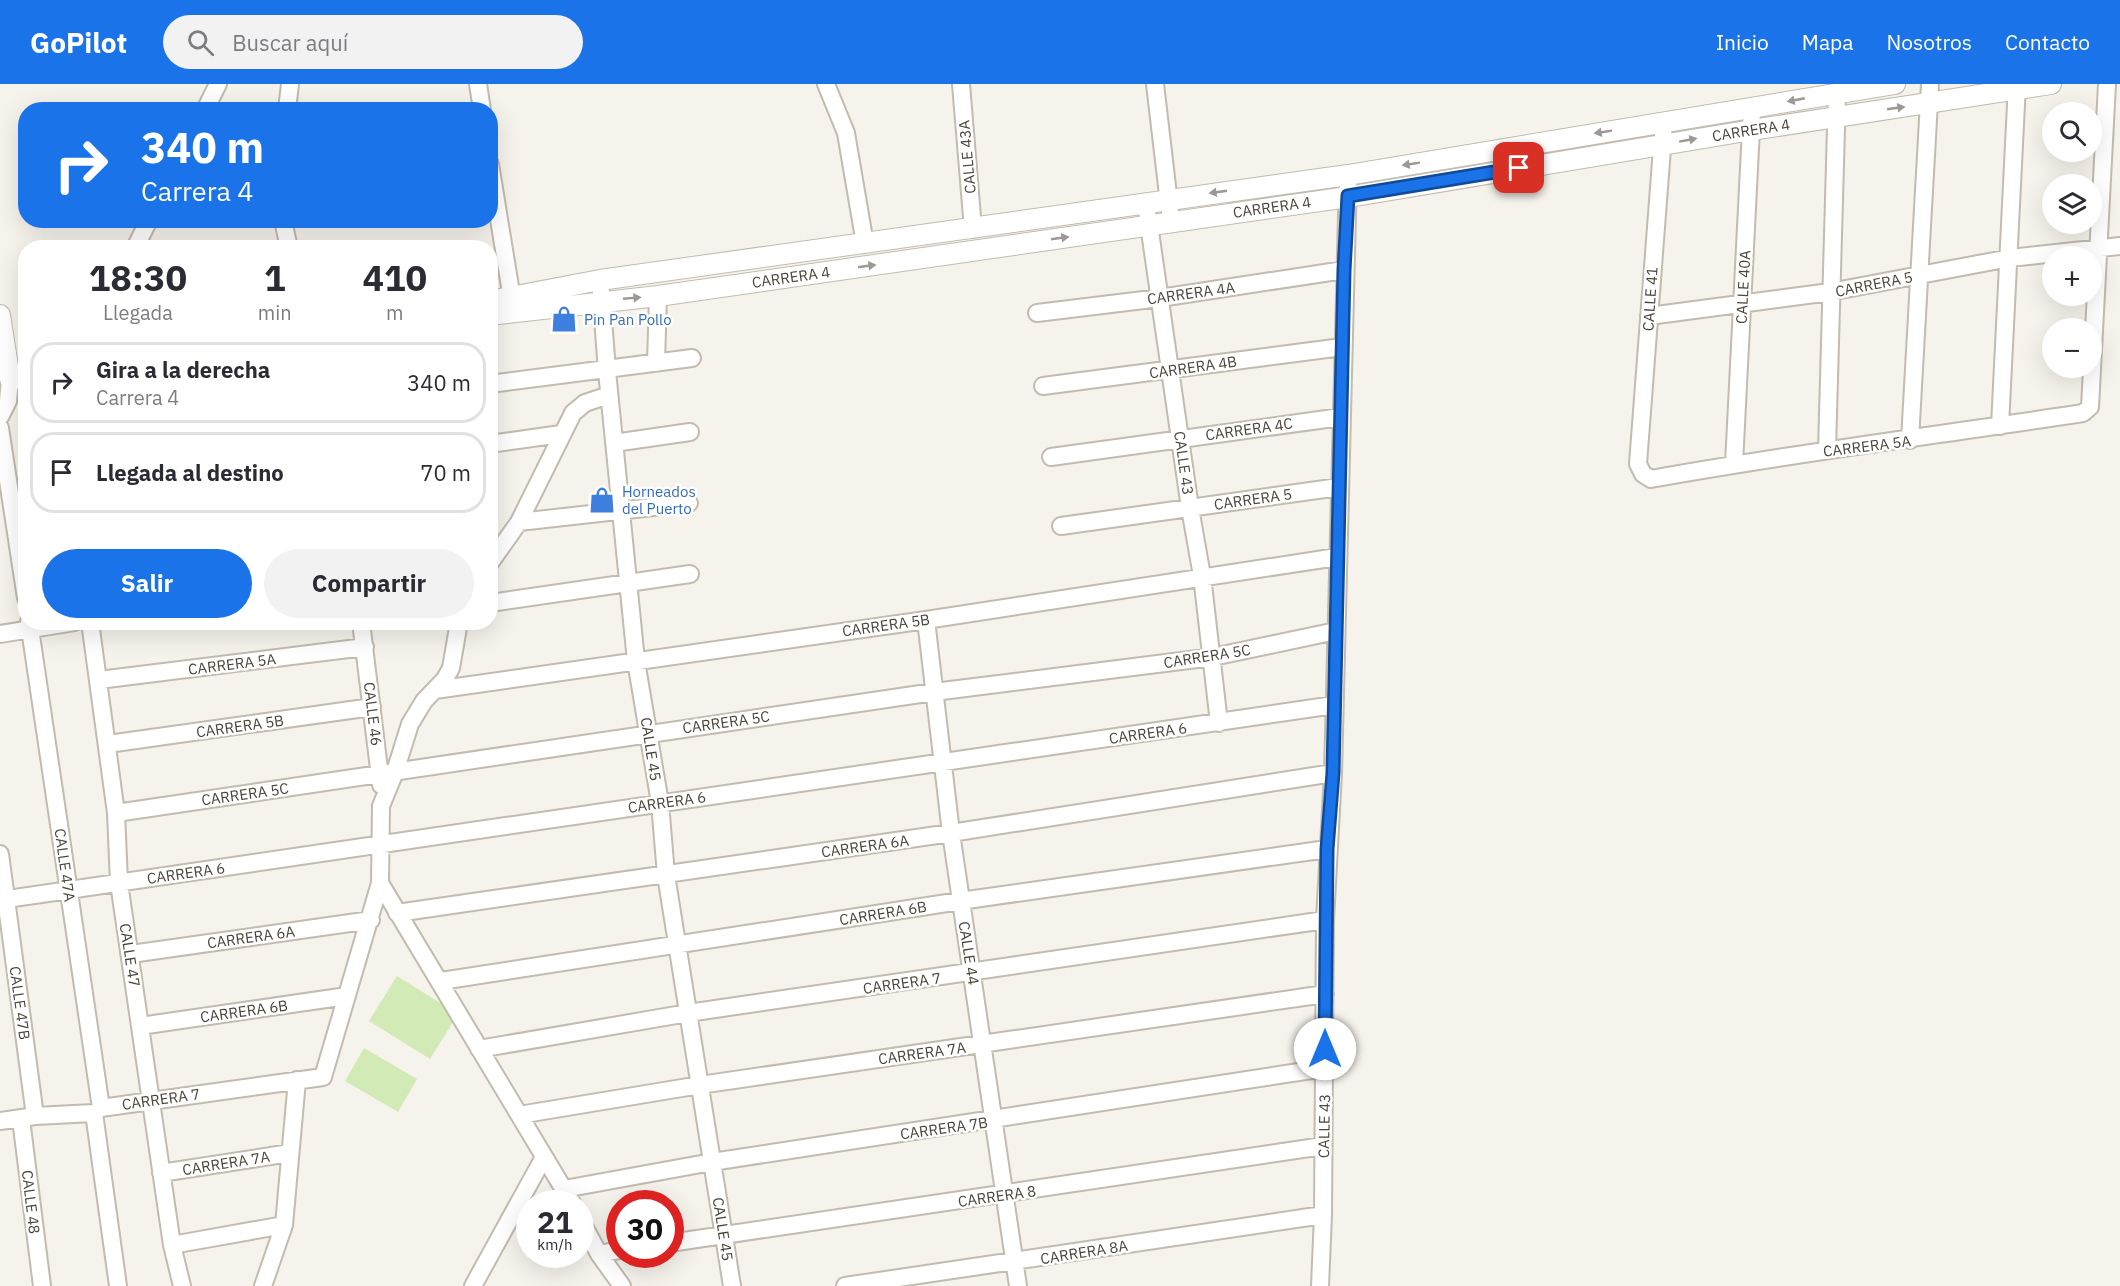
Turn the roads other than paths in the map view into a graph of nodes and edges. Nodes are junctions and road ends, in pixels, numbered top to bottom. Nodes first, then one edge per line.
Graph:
1 (218, 84) edge
2 (290, 84) edge
3 (478, 84) edge
4 (826, 84) edge
5 (961, 84) edge
6 (1155, 84) edge
7 (1895, 84) edge
8 (2050, 84) edge
9 (2107, 84) edge
10 (2017, 87) edge
11 (1838, 92) junction
12 (1930, 93) edge
13 (209, 102) edge
14 (288, 102) edge
15 (481, 102) edge
16 (1752, 109) junction
17 (1838, 116) junction
18 (1664, 122) junction
19 (1752, 130) junction
20 (1662, 145) junction
21 (1348, 175) junction
22 (1348, 196) junction
23 (1168, 199) junction
24 (1146, 204) junction
25 (498, 213) edge
26 (1171, 220) junction
27 (1150, 225) junction
28 (973, 229) junction
29 (865, 244) junction
30 (2098, 246) edge
31 (2120, 246) edge
32 (2102, 248) edge
33 (2042, 254) edge
34 (2010, 258) junction
35 (1344, 270) junction
36 (1920, 275) junction
37 (600, 280) junction
38 (1830, 292) junction
39 (658, 296) junction
40 (1160, 298) junction
41 (512, 299) junction
42 (498, 300) edge
43 (603, 301) junction
44 (1742, 304) junction
45 (2096, 306) edge
46 (1037, 313) dead end
47 (498, 314) edge
48 (0, 315) edge
49 (1649, 316) junction
50 (1342, 346) junction
51 (692, 358) dead end
52 (656, 363) junction
53 (17, 370) edge
54 (607, 370) junction
55 (1171, 370) junction
56 (498, 383) edge
57 (1043, 386) dead end
58 (609, 395) junction
59 (0, 417) edge
60 (1341, 417) junction
61 (2000, 426) junction
62 (0, 428) edge
63 (690, 432) dead end
64 (561, 434) junction
65 (1180, 438) junction
66 (1910, 440) junction
67 (498, 443) edge
68 (614, 443) junction
69 (1827, 450) junction
70 (1051, 457) dead end
71 (1734, 464) junction
72 (1643, 474) joint
73 (1339, 487) junction
74 (689, 503) dead end
75 (1190, 508) junction
76 (621, 511) junction
77 (519, 522) junction
78 (1060, 526) dead end
79 (18, 546) edge
80 (498, 551) edge
81 (1338, 557) junction
82 (690, 574) dead end
83 (1202, 576) junction
84 (629, 585) junction
85 (498, 602) edge
86 (926, 620) junction
87 (18, 629) edge
88 (31, 630) edge
89 (91, 630) edge
90 (362, 630) edge
91 (447, 630) edge
92 (458, 630) edge
93 (1336, 632) junction
94 (0, 634) edge
95 (365, 647) junction
96 (1213, 657) junction
97 (636, 661) junction
98 (451, 668) junction
99 (99, 680) junction
100 (435, 690) junction
101 (934, 692) junction
102 (1334, 705) junction
103 (372, 707) junction
104 (1219, 723) junction
105 (649, 734) junction
106 (108, 744) junction
107 (942, 762) junction
108 (388, 773) junction
109 (1333, 773) junction
110 (660, 803) junction
111 (116, 813) junction
112 (951, 833) junction
113 (379, 846) junction
114 (1327, 849) junction
115 (0, 854) edge
116 (666, 875) junction
117 (119, 883) junction
118 (380, 883) junction
119 (69, 890) junction
120 (3, 900) edge
121 (960, 901) junction
122 (398, 913) junction
123 (371, 920) junction
124 (1325, 920) junction
125 (678, 946) junction
126 (131, 954) junction
127 (972, 973) junction
128 (441, 981) junction
129 (1325, 994) junction
130 (347, 996) junction
131 (688, 1012) junction
132 (140, 1026) junction
133 (982, 1044) junction
134 (479, 1049) junction
135 (1325, 1068) junction
136 (297, 1080) junction
137 (700, 1085) junction
138 (151, 1100) junction
139 (98, 1110) junction
140 (519, 1115) junction
141 (28, 1117) junction
142 (0, 1121) edge
143 (993, 1121) junction
144 (1323, 1146) junction
145 (290, 1154) junction
146 (544, 1157) junction
147 (712, 1162) junction
148 (161, 1173) junction
149 (564, 1190) edge
150 (593, 1190) edge
151 (1002, 1195) junction
152 (1323, 1215) junction
153 (284, 1225) junction
154 (723, 1235) junction
155 (684, 1241) edge
156 (172, 1245) junction
157 (594, 1245) edge
158 (606, 1253) edge
159 (599, 1254) junction
160 (1013, 1262) junction
161 (42, 1286) edge
162 (118, 1286) edge
163 (182, 1286) edge
164 (263, 1286) edge
165 (473, 1286) edge
166 (622, 1286) edge
167 (732, 1286) edge
168 (845, 1286) edge
169 (1018, 1286) edge
170 (1320, 1286) edge

1 - 13 street
2 - 14 street
3 - 15 street
4 - 29 street
5 - 28 street, CALLE 43A
6 - 23 street
7 - 11 street, CARRERA 4
8 - 10 street, CARRERA 4
9 - 30 street
10 - 12 street, CARRERA 4
10 - 34 street
11 -> 16 street, CARRERA 4
11 - 17 street
17 -> 12 street, CARRERA 4
12 - 36 street
16 - 18 street, CARRERA 4
16 - 19 street, CALLE 40A
17 - 19 street, CARRERA 4
17 - 38 street
18 - 20 street, CALLE 41
18 -> 21 street, CARRERA 4
20 -> 19 street, CARRERA 4
19 - 44 street, CALLE 40A
20 - 22 street, CARRERA 4
20 - 49 street, CALLE 41
21 - 22 street, CALLE 43
21 -> 23 street, CARRERA 4
22 - 26 street, CARRERA 4
22 - 35 street, CALLE 43
23 - 24 street, CARRERA 4
23 - 26 street
24 - 27 street, CALLE 43
24 - 28 street, CARRERA 4
25 - 41 street
26 - 27 street, CARRERA 4
39 -> 27 street, CARRERA 4
27 - 40 street, CALLE 43
28 - 29 street, CARRERA 4
29 - 37 street, CARRERA 4
31 - 32 street, CARRERA 5
33 - 34 street, CARRERA 5
34 - 36 street, CARRERA 5
34 - 61 street
35 - 40 street, CARRERA 4A
35 - 50 street, CALLE 43
36 - 38 street, CARRERA 5
36 - 66 street
37 - 41 street, CARRERA 4
37 - 43 street, CALLE 45
38 - 44 street, CARRERA 5
38 - 69 street
43 -> 39 street, CARRERA 4
39 - 52 street
40 - 46 street, CARRERA 4A
40 - 55 street, CALLE 43
41 - 42 street, CARRERA 4
43 - 47 street, CARRERA 4
43 - 54 street, CALLE 45
44 - 49 street, CARRERA 5
44 - 71 street, CALLE 40A
45 - 61 street, CARRERA 5A
48 - 53 street
49 - 72 street, CALLE 41
50 - 55 street, CARRERA 4B
50 - 60 street, CALLE 43
51 - 52 street
52 - 54 street
53 - 59 street
54 - 56 street
54 - 58 street, CALLE 45
55 - 57 street, CARRERA 4B
55 - 65 street, CALLE 43
58 - 64 street
58 - 68 street, CALLE 45
60 - 65 street, CARRERA 4C
60 - 73 street, CALLE 43
61 - 66 street, CARRERA 5A
62 - 79 street
63 - 68 street
64 - 67 street
64 - 77 street
65 - 70 street, CARRERA 4C
65 - 75 street, CALLE 43
66 - 69 street, CARRERA 5A
68 - 76 street, CALLE 45
69 - 71 street, CARRERA 5A
71 - 72 street, CARRERA 5A
73 - 75 street, CARRERA 5
73 - 81 street, CALLE 43
74 - 76 street
75 - 78 street, CARRERA 5
75 - 83 street, CALLE 43
76 - 77 street
76 - 84 street, CALLE 45
77 - 80 street
81 - 83 street, CARRERA 5B
81 - 93 street, CALLE 43
82 - 84 street
83 - 86 street, CARRERA 5B
83 - 96 street, CALLE 43
84 - 85 street
84 - 97 street, CALLE 45
86 - 97 street, CARRERA 5B
86 - 101 street, CALLE 44
87 - 94 street
88 - 119 street, CALLE 47A
89 - 99 street, CALLE 47
90 - 95 street, CALLE 46
91 - 98 street
92 - 98 street
93 - 96 street, CARRERA 5C
93 - 102 street, CALLE 43
95 - 99 street, CARRERA 5A
95 - 103 street, CALLE 46
96 - 101 street, CARRERA 5C
96 - 104 street, CALLE 43
97 - 100 street, CARRERA 5B
97 - 105 street, CALLE 45
98 - 100 street
99 - 106 street, CALLE 47
100 - 108 street
101 - 105 street, CARRERA 5C
101 - 107 street, CALLE 44
102 - 104 street, CARRERA 6
102 - 109 street, CALLE 43
103 - 106 street, CARRERA 5B
103 - 108 street, CALLE 46
104 - 107 street, CARRERA 6
105 - 108 street, CARRERA 5C
105 - 110 street, CALLE 45
106 - 111 street, CALLE 47
107 - 110 street, CARRERA 6
107 - 112 street, CALLE 44
108 - 111 street, CARRERA 5C
108 - 113 street
109 - 112 street, CARRERA 6A
109 - 114 street, CALLE 43
110 - 113 street, CARRERA 6
110 - 116 street, CALLE 45
111 - 117 street, CALLE 47
112 - 116 street, CARRERA 6A
112 - 121 street, CALLE 44
113 - 117 street, CARRERA 6
113 - 118 street
114 - 121 street, CARRERA 6B
114 - 124 street, CALLE 43
115 - 120 street, CALLE 47B
116 - 122 street, CARRERA 6A
116 - 125 street, CALLE 45
117 - 119 street, CARRERA 6
117 - 126 street, CALLE 47
118 - 122 street
118 - 123 street
119 - 120 street, CARRERA 6
119 - 139 street, CALLE 47A
120 - 141 street, CALLE 47B
121 - 125 street, CARRERA 6B
121 - 127 street, CALLE 44
122 - 128 street
123 - 126 street, CARRERA 6A
123 - 130 street
124 - 127 street, CARRERA 7
124 - 129 street, CALLE 43
125 - 128 street, CARRERA 6B
125 - 131 street, CALLE 45
126 - 132 street, CALLE 47
127 - 131 street, CARRERA 7
127 - 133 street, CALLE 44
128 - 134 street
129 - 133 street, CARRERA 7A
129 - 135 street, CALLE 43
130 - 132 street, CARRERA 6B
130 - 136 street, CARRERA 7
131 - 134 street, CARRERA 7
131 - 137 street, CALLE 45
132 - 138 street, CALLE 47
133 - 137 street, CARRERA 7A
133 - 143 street, CALLE 44
134 - 140 street
135 - 143 street, CARRERA 7B
135 - 144 street, CALLE 43
136 - 138 street, CARRERA 7
136 - 145 street
137 - 140 street, CARRERA 7A
137 - 147 street, CALLE 45
138 - 139 street, CARRERA 7
138 - 148 street, CALLE 47
139 - 141 street, CARRERA 7
139 - 162 street, CALLE 47A
140 - 146 street
141 - 142 street, CARRERA 7
141 - 161 street, CALLE 48
143 - 147 street, CARRERA 7B
143 - 151 street, CALLE 44
144 - 151 street, CARRERA 8
144 - 152 street, CALLE 43
145 - 148 street, CARRERA 7A
145 - 153 street
146 - 149 street
146 - 165 street
147 - 150 street, CARRERA 7B
147 - 154 street, CALLE 45
148 - 156 street, CALLE 47
151 - 154 street, CARRERA 8
151 - 160 street, CALLE 44
152 - 160 street, CARRERA 8A
152 - 170 street, CALLE 43
153 - 156 street
153 - 164 street
154 - 155 street, CARRERA 8
154 - 167 street, CALLE 45
156 - 163 street, CALLE 47
157 - 159 street
158 - 159 street
159 - 166 street
160 - 168 street, CARRERA 8A
160 - 169 street, CALLE 44

